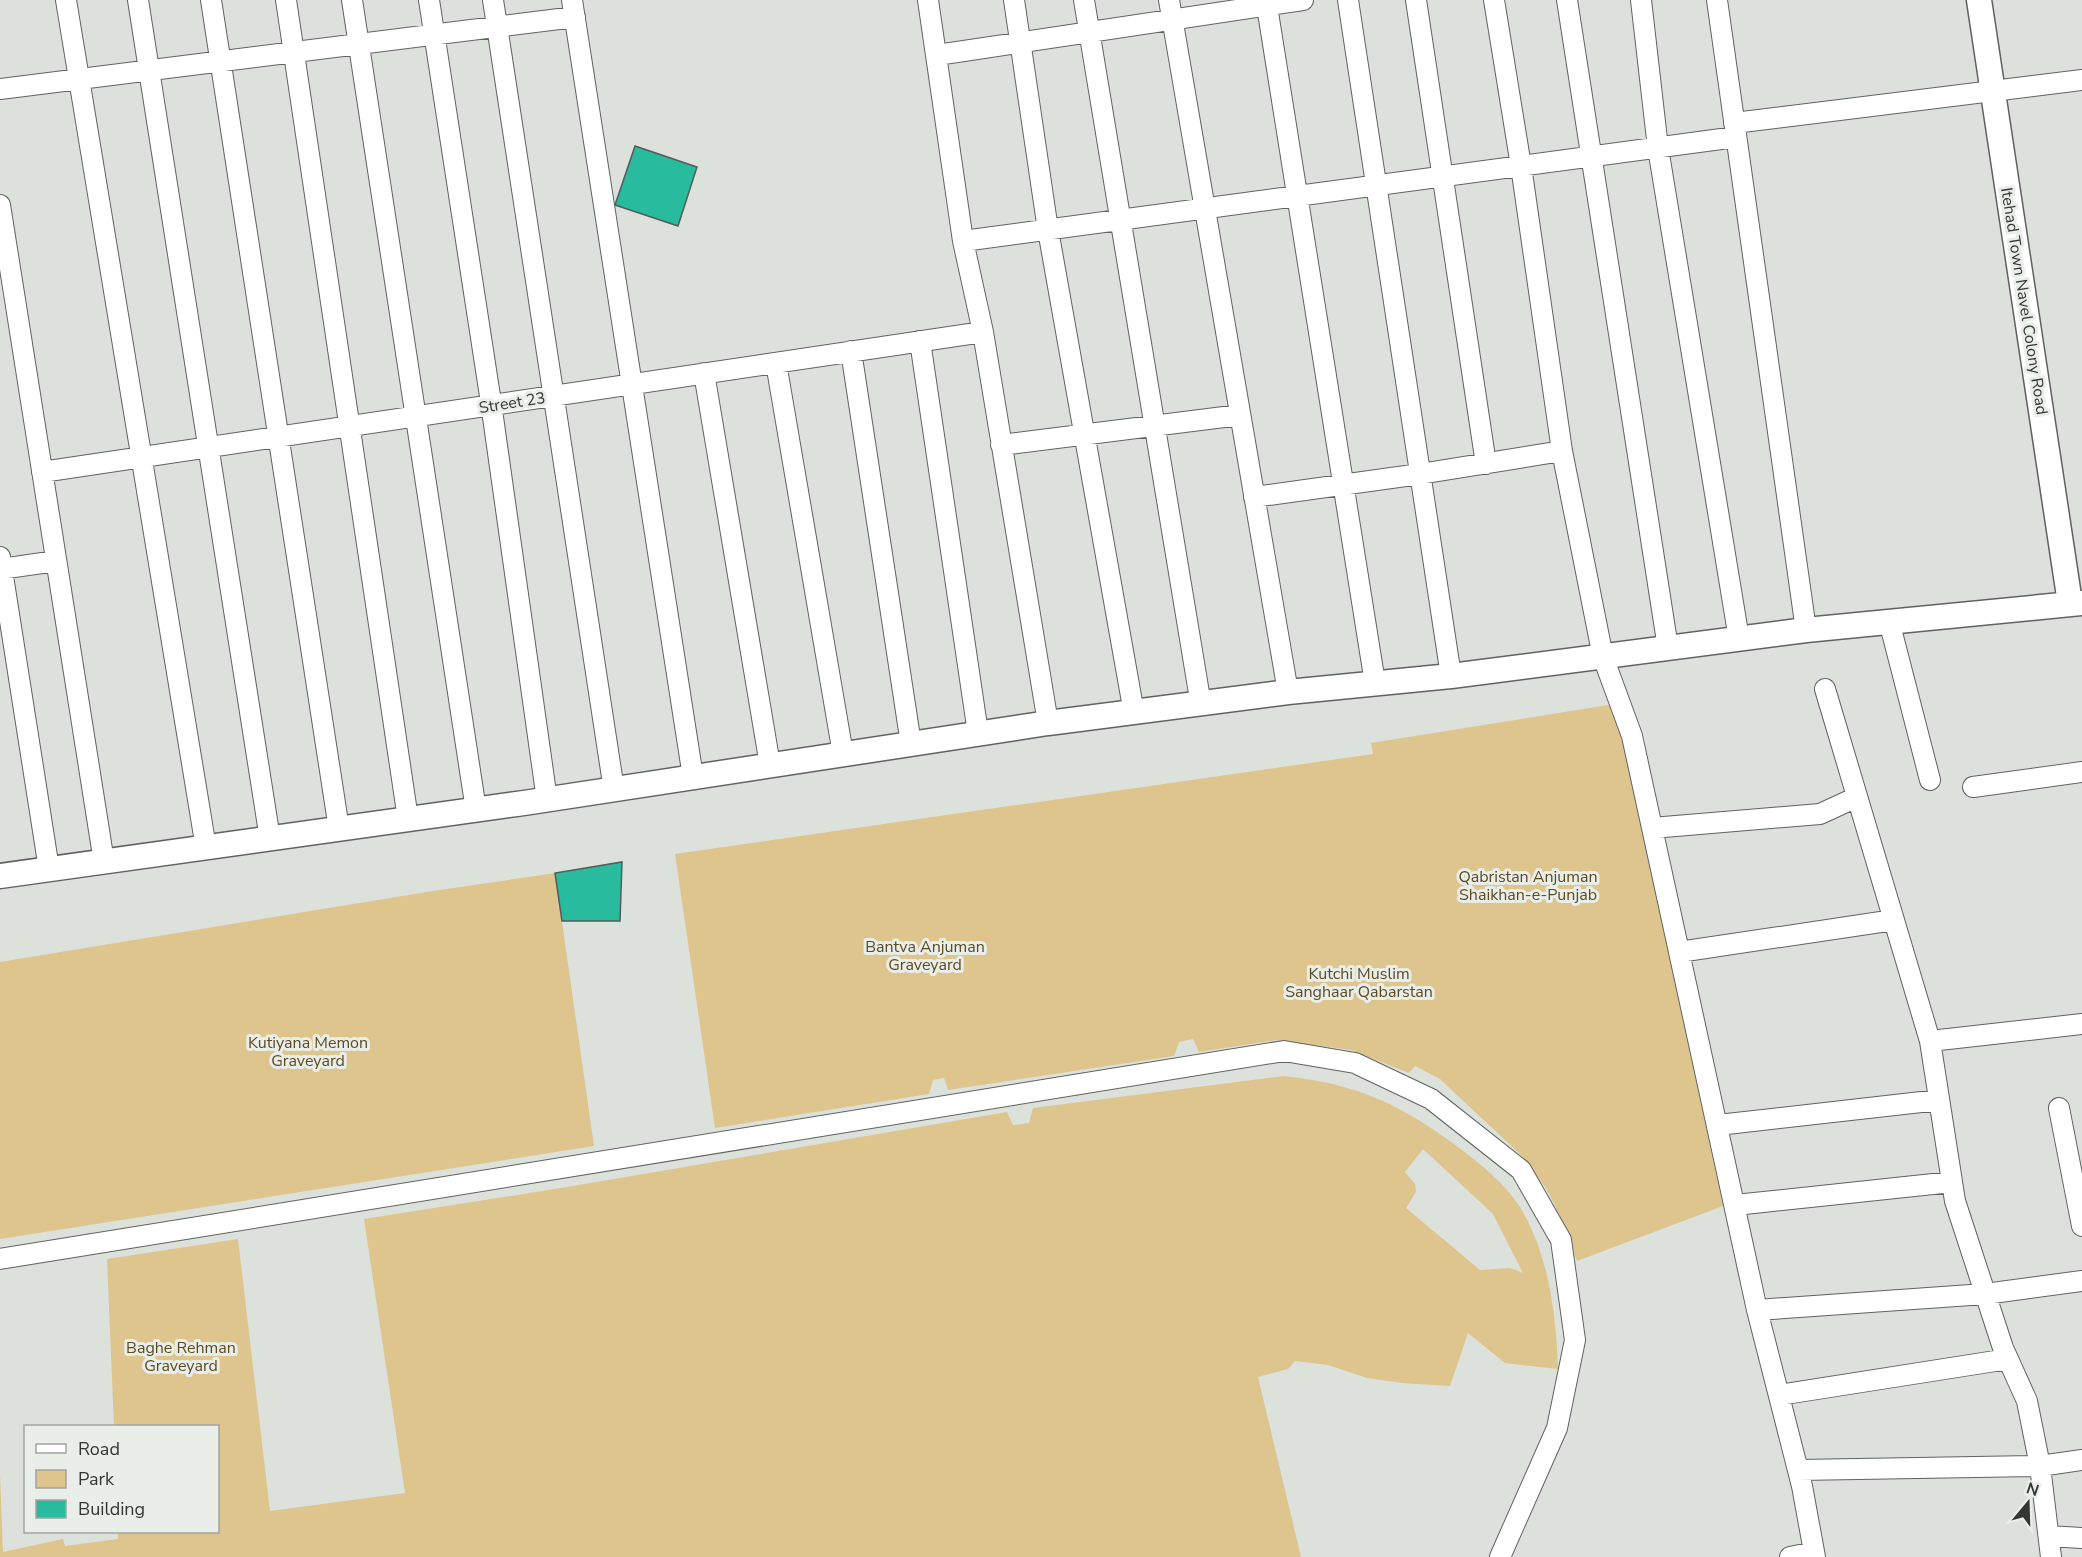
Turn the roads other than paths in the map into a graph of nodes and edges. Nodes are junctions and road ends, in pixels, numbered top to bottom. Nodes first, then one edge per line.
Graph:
1 (66, 0) edge
2 (138, 0) edge
3 (211, 0) edge
4 (286, 0) edge
5 (352, 0) edge
6 (429, 0) edge
7 (493, 0) edge
8 (928, 0) edge
9 (1014, 0) edge
10 (1084, 0) edge
11 (1303, 0) edge
12 (1348, 0) edge
13 (1416, 0) edge
14 (1494, 0) edge
15 (1567, 0) edge
16 (1641, 0) edge
17 (1716, 0) edge
18 (1979, 0) edge
19 (1267, 3) edge
20 (574, 8) edge
21 (1170, 10) edge
22 (497, 27) junction
23 (1089, 33) junction
24 (435, 34) junction
25 (359, 44) junction
26 (1020, 44) junction
27 (293, 52) junction
28 (937, 55) junction
29 (220, 61) junction
30 (149, 70) junction
31 (79, 79) junction
32 (2082, 80) edge
33 (0, 88) edge
34 (1993, 90) junction
35 (1735, 130) junction
36 (1658, 148) junction
37 (1591, 156) junction
38 (1521, 166) junction
39 (1444, 176) junction
40 (1376, 186) junction
41 (1298, 196) junction
42 (0, 205) edge
43 (1204, 209) junction
44 (1121, 220) junction
45 (1048, 230) junction
46 (963, 241) junction
47 (10, 330) edge
48 (983, 333) junction
49 (920, 341) junction
50 (851, 351) junction
51 (776, 363) junction
52 (704, 373) junction
53 (632, 384) junction
54 (553, 396) junction
55 (491, 406) junction
56 (1240, 415) junction
57 (416, 416) junction
58 (349, 426) junction
59 (1153, 426) junction
60 (1084, 435) junction
61 (278, 437) junction
62 (1001, 446) junction
63 (208, 447) junction
64 (1562, 451) junction
65 (141, 457) junction
66 (1486, 464) junction
67 (42, 472) junction
68 (1419, 474) junction
69 (1344, 483) junction
70 (1254, 497) junction
71 (56, 561) junction
72 (1, 565) edge
73 (2076, 603) edge
74 (1889, 621) junction
75 (1806, 630) junction
76 (1739, 639) junction
77 (1668, 648) junction
78 (1603, 657) junction
79 (1451, 676) junction
80 (1375, 683) junction
81 (1825, 689) dead end
82 (1288, 693) junction
83 (1201, 705) junction
84 (1134, 713) junction
85 (1048, 723) junction
86 (978, 734) junction
87 (911, 744) junction
88 (843, 754) junction
89 (770, 765) junction
90 (2082, 772) edge
91 (693, 777) junction
92 (1930, 780) dead end
93 (1973, 787) dead end
94 (614, 790) junction
95 (1857, 797) junction
96 (547, 800) junction
97 (476, 810) junction
98 (408, 819) junction
99 (1652, 828) junction
100 (339, 829) junction
101 (270, 839) junction
102 (206, 848) junction
103 (104, 862) junction
104 (49, 870) junction
105 (0, 876) edge
106 (1894, 920) junction
107 (1679, 952) junction
108 (2082, 1024) edge
109 (1930, 1041) junction
110 (1939, 1100) junction
111 (2059, 1108) dead end
112 (1718, 1125) junction
113 (1952, 1182) junction
114 (1735, 1205) junction
115 (2082, 1226) edge
116 (0, 1259) edge
117 (2082, 1281) edge
118 (1985, 1294) junction
119 (1757, 1310) junction
120 (2008, 1359) junction
121 (1779, 1395) junction
122 (2082, 1460) edge
123 (2040, 1466) junction
124 (1799, 1470) junction
125 (2049, 1536) junction
126 (2082, 1538) edge
127 (1814, 1555) edge
128 (1500, 1557) edge
129 (1790, 1557) edge
130 (2051, 1557) edge

1 - 31 street
2 - 30 street
3 - 29 street
4 - 27 street
5 - 25 street
6 - 24 street
7 - 22 street
8 - 28 street
9 - 26 street
10 - 23 street
11 - 19 street
12 - 40 street
13 - 39 street
14 - 38 street
15 - 37 street
16 - 36 street
17 - 35 street
18 - 34 street, Itehad Town Navel Colony Road
19 - 21 street
19 - 41 street
20 - 22 street
20 - 53 street
21 - 23 street
21 - 43 street
22 - 24 street
22 - 54 street
23 - 26 street
23 - 44 street
24 - 25 street
24 - 55 street
25 - 27 street
25 - 57 street
26 - 28 street
26 - 45 street
27 - 29 street
27 - 58 street
28 - 46 street
29 - 30 street
29 - 61 street
30 - 31 street
30 - 63 street
31 - 33 street
31 - 65 street
32 - 34 street
34 - 35 street
34 - 73 street, Itehad Town Navel Colony Road
35 - 36 street
35 - 75 street
36 - 37 street
36 - 76 street
37 - 38 street
37 - 77 street
38 - 39 street
38 - 64 street
39 - 40 street
39 - 66 street
40 - 41 street
40 - 68 street
41 - 43 street
41 - 69 street
42 - 47 street
43 - 44 street
43 - 56 street
44 - 45 street
44 - 59 street
45 - 46 street
45 - 60 street
46 - 48 street
47 - 67 street
48 - 49 street, Street 23
48 - 62 street
49 - 50 street, Street 23
49 - 86 street
50 - 51 street, Street 23
50 - 87 street
51 - 52 street, Street 23
51 - 88 street
52 - 53 street, Street 23
52 - 89 street
53 - 54 street, Street 23
53 - 91 street
54 - 55 street, Street 23
54 - 94 street
55 - 57 street, Street 23
55 - 96 street
56 - 59 street
56 - 70 street
57 - 58 street, Street 23
57 - 97 street
58 - 61 street, Street 23
58 - 98 street
59 - 60 street
59 - 83 street
60 - 62 street
60 - 84 street
61 - 63 street, Street 23
61 - 100 street
62 - 85 street
63 - 65 street, Street 23
63 - 101 street
64 - 66 street
64 - 78 street
65 - 67 street, Street 23
65 - 102 street
66 - 68 street
67 - 71 street
68 - 69 street
68 - 79 street
69 - 70 street
69 - 80 street
70 - 82 street
71 - 72 street
71 - 103 street
72 - 104 street
73 - 74 street
74 - 75 street
74 - 92 street
75 - 76 street
76 - 77 street
77 - 78 street
78 - 79 street
78 - 99 street
79 - 80 street
80 - 82 street
81 - 95 street
82 - 83 street
83 - 84 street
84 - 85 street
85 - 86 street
86 - 87 street
87 - 88 street
88 - 89 street
89 - 91 street
90 - 93 street
91 - 94 street
94 - 96 street
95 - 99 street
95 - 106 street
96 - 97 street
97 - 98 street
98 - 100 street
99 - 107 street
100 - 101 street
101 - 102 street
102 - 103 street
103 - 104 street
104 - 105 street
106 - 107 street
106 - 109 street
107 - 112 street
108 - 109 street
109 - 110 street
110 - 112 street
110 - 113 street
111 - 115 street
112 - 114 street
113 - 114 street
113 - 118 street
114 - 119 street
116 - 128 street
117 - 118 street
118 - 119 street
118 - 120 street
119 - 121 street
120 - 121 street
120 - 123 street
121 - 124 street
122 - 123 street
123 - 124 street
123 - 125 street
124 - 127 street
125 - 126 street
125 - 130 street
127 - 129 street

